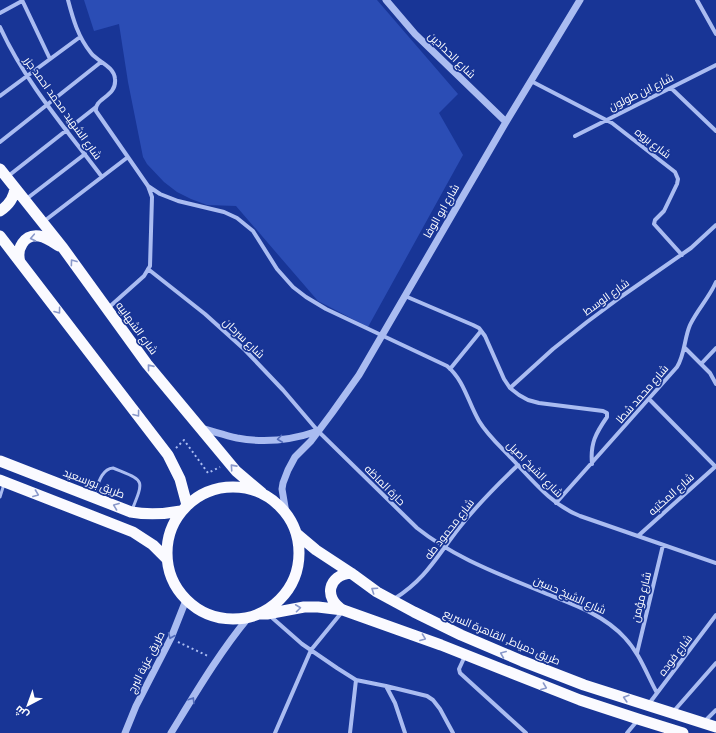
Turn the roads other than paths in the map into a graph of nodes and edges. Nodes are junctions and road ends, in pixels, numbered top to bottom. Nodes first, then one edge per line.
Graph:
1 (68, 0) edge
2 (386, 0) edge
3 (580, 0) edge
4 (697, 0) edge
5 (22, 1) edge
6 (0, 13) edge
7 (0, 27) edge
8 (716, 34) edge
9 (80, 37) junction
10 (50, 59) junction
11 (101, 62) junction
12 (716, 65) edge
13 (27, 76) junction
14 (531, 81) junction
15 (671, 88) junction
16 (1, 94) edge
17 (48, 104) junction
18 (96, 107) junction
19 (606, 119) junction
20 (506, 122) junction
21 (66, 129) junction
22 (716, 131) edge
23 (575, 136) dead end
24 (0, 142) edge
25 (85, 154) junction
26 (128, 157) junction
27 (3, 173) edge
28 (102, 177) junction
29 (148, 186) junction
30 (15, 188) junction
31 (25, 200) junction
32 (0, 211) edge
33 (43, 223) junction
34 (716, 226) edge
35 (0, 236) edge
36 (63, 248) junction
37 (682, 255) junction
38 (20, 262) junction
39 (148, 269) junction
40 (716, 282) edge
41 (405, 296) junction
42 (107, 309) junction
43 (481, 331) junction
44 (382, 335) junction
45 (685, 348) junction
46 (716, 348) edge
47 (701, 364) junction
48 (450, 369) junction
49 (710, 373) junction
50 (716, 374) edge
51 (716, 384) edge
52 (510, 388) junction
53 (649, 399) junction
54 (199, 428) junction
55 (318, 431) junction
56 (0, 461) edge
57 (592, 464) junction
58 (518, 465) junction
59 (716, 466) edge
60 (2, 481) edge
61 (262, 493) junction
62 (93, 497) junction
63 (0, 498) edge
64 (556, 503) junction
65 (184, 508) junction
66 (131, 512) junction
67 (286, 513) junction
68 (297, 534) junction
69 (638, 536) junction
70 (663, 544) junction
71 (444, 548) junction
72 (167, 559) junction
73 (716, 562) edge
74 (351, 573) junction
75 (186, 600) junction
76 (390, 600) junction
77 (343, 610) junction
78 (263, 614) junction
79 (716, 615) edge
80 (248, 618) junction
81 (311, 650) junction
82 (637, 653) junction
83 (466, 655) junction
84 (716, 663) edge
85 (356, 680) junction
86 (386, 686) junction
87 (657, 693) junction
88 (648, 705) junction
89 (716, 710) edge
90 (672, 713) junction
91 (638, 720) junction
92 (703, 723) junction
93 (715, 727) edge
94 (668, 731) edge
95 (125, 733) edge
96 (171, 733) edge
97 (275, 733) edge
98 (350, 733) edge
99 (405, 733) edge
100 (453, 733) edge
101 (526, 733) edge
102 (627, 733) edge
103 (683, 733) edge

1 - 9 street
2 - 20 street, شارع الحدادين
3 - 14 street, شارع ابو الوفا
4 - 8 street
5 - 6 street
5 - 10 street
7 - 13 street, شارع الشهيد محمد احمد جزر
9 - 10 street
9 - 11 street
10 - 13 street
11 - 17 street
11 - 18 street
12 - 15 street, شارع ابن طولون
13 - 16 street
13 - 17 street, شارع الشهيد محمد احمد جزر
14 - 19 street, شارع بروه
14 - 20 street, شارع ابو الوفا
15 - 19 street, شارع ابن طولون
15 - 22 street
17 - 21 street, شارع الشهيد محمد احمد جزر
17 - 24 street
18 - 21 street
18 - 26 street
19 - 23 street, شارع ابن طولون
19 - 37 street, شارع بروه
20 - 41 street, شارع ابو الوفا
21 - 25 street, شارع الشهيد محمد احمد جزر
21 - 27 street
25 - 28 street, شارع الشهيد محمد احمد جزر
25 - 31 street
26 - 28 street
26 - 29 street
27 - 30 highway, شارع الشهابيه
28 - 33 street
29 - 39 street
29 - 44 street, شارع الشيخ اصيل
30 - 31 highway, شارع الشهابيه
30 - 32 highway
31 - 33 highway, شارع الشهابيه
33 - 36 highway, شارع الشهابيه
34 - 37 street, شارع الوسط
35 - 38 highway
36 -> 38 highway
42 -> 36 highway, شارع الشهابيه
37 - 52 street, شارع الوسط
38 -> 65 highway
39 - 42 street
39 - 55 street, شارع سرحان
40 - 45 street, شارع محمد شطا
41 - 43 street
41 - 44 street, شارع ابو الوفا
54 -> 42 highway, شارع الشهابيه
43 - 48 street
43 - 52 street
44 - 48 street, شارع الشيخ اصيل
44 - 55 street, شارع ابو الوفا
45 - 47 street
45 - 53 street, شارع محمد شطا
46 - 47 street
47 - 49 street
48 - 58 street, شارع الشيخ اصيل
49 - 50 street
49 - 51 street
52 - 57 street
53 - 57 street, شارع محمد شطا
53 - 59 street
55 -> 54 street
61 -> 54 highway, شارع الشهابيه
55 - 67 street, شارع ابو الوفا
55 - 71 street, حارة الماظه
56 - 62 highway, طريق بورسعيد
57 - 64 street, شارع محمد شطا
58 - 64 street, شارع الشيخ اصيل
58 - 71 street, شارع محمود طه
59 - 69 street, شارع المكتبه
60 - 63 lane
60 -> 72 highway
61 - 65 highway
61 - 67 highway
66 -> 62 highway, طريق بورسعيد
62 - 66 lane
64 - 69 street, شارع الشيخ اصيل
65 - 66 highway, طريق بورسعيد
65 - 72 highway
67 - 68 highway
68 - 74 highway, طريق دمياط, القاهرة السريع
68 - 78 highway
69 - 70 street, شارع الشيخ اصيل
70 - 73 street, شارع الشيخ اصيل
70 - 82 street, شارع مؤمن
71 - 76 street, شارع محمود طه
71 - 82 street, شارع الشيخ حسين
72 - 75 highway
76 -> 74 highway, طريق دمياط, القاهرة السريع
74 - 77 highway
75 - 80 highway
75 -> 95 street, طريق عزبة البرج
88 -> 76 highway, طريق دمياط, القاهرة السريع
78 -> 77 highway
77 - 81 street
77 -> 83 highway
78 - 80 highway
78 - 81 street
79 - 87 street, شارع فوده
96 -> 80 street
81 - 85 street
81 - 97 street
82 - 87 street, شارع الشيخ حسين
83 -> 91 highway
83 - 101 street
84 - 90 street
85 - 86 street
85 - 98 street
86 - 99 street
86 - 100 street
87 - 88 street, شارع فوده
88 - 90 highway, طريق دمياط, القاهرة السريع
89 - 92 street
90 - 92 highway, طريق دمياط, القاهرة السريع
91 - 94 highway
91 - 102 street
92 - 93 highway, طريق دمياط, القاهرة السريع
94 - 103 highway

